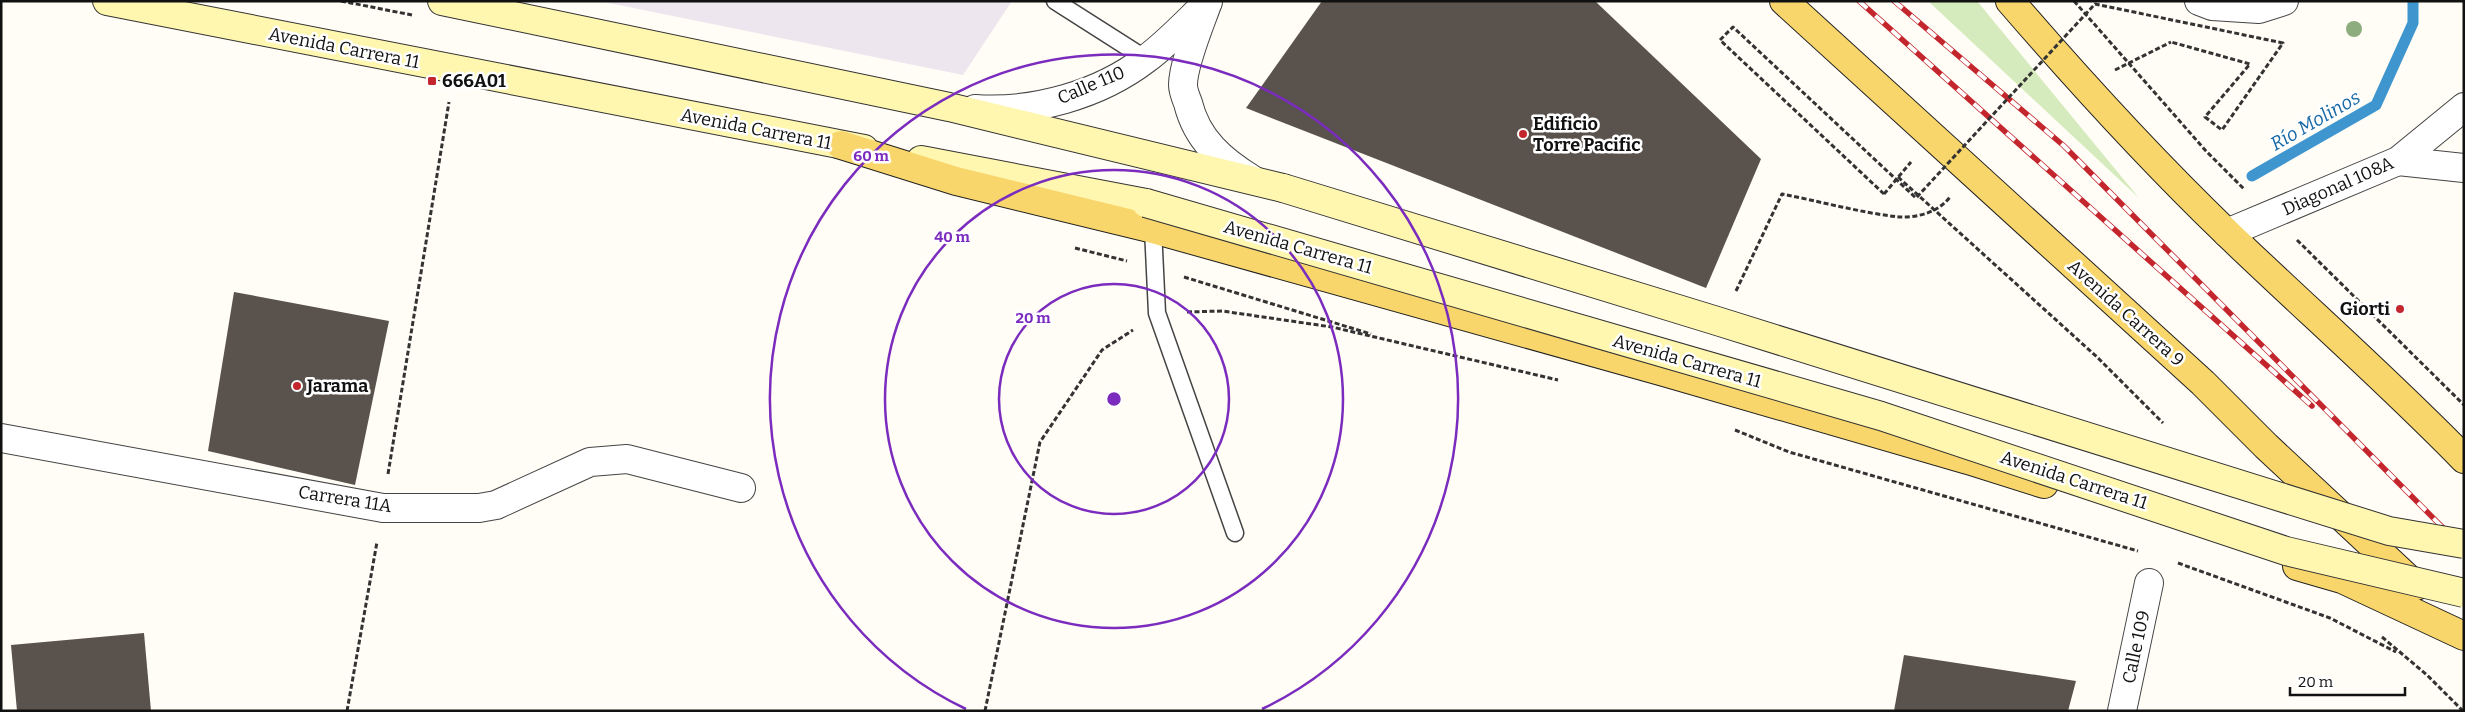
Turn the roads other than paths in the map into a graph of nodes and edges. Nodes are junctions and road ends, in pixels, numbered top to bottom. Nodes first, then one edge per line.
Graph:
1 (107, 1) edge
2 (442, 1) edge
3 (1055, 1) edge
4 (1784, 1) edge
5 (2010, 1) edge
6 (2199, 1) edge
7 (2284, 1) edge
8 (1208, 2) edge
9 (1146, 59) junction
10 (949, 107) junction
11 (2464, 107) edge
12 (841, 145) junction
13 (2398, 161) junction
14 (2464, 168) edge
15 (1255, 182) junction
16 (1153, 229) junction
17 (2227, 233) junction
18 (1, 438) edge
19 (2464, 459) edge
20 (740, 488) dead end
21 (1234, 532) dead end
22 (2464, 544) edge
23 (2149, 583) dead end
24 (2464, 594) edge
25 (2464, 631) edge
26 (2464, 636) edge
27 (2122, 711) edge

1 - 12 main road, Avenida Carrera 11
2 - 10 main road
3 - 9 lane
4 - 25 main road, Avenida Carrera 9
5 - 17 main road
6 - 7 street
8 - 9 street, Calle 110
8 - 15 street, Calle 110
9 - 10 street, Calle 110
10 - 15 main road
11 - 13 street, Diagonal 108A
12 - 16 main road
12 - 24 main road, Avenida Carrera 11, bridge
13 - 14 street
13 - 17 street, Diagonal 108A
15 - 22 main road, bridge
16 - 21 lane
16 - 26 main road
17 - 19 main road
18 - 20 street, Carrera 11A
23 - 27 street, Calle 109

